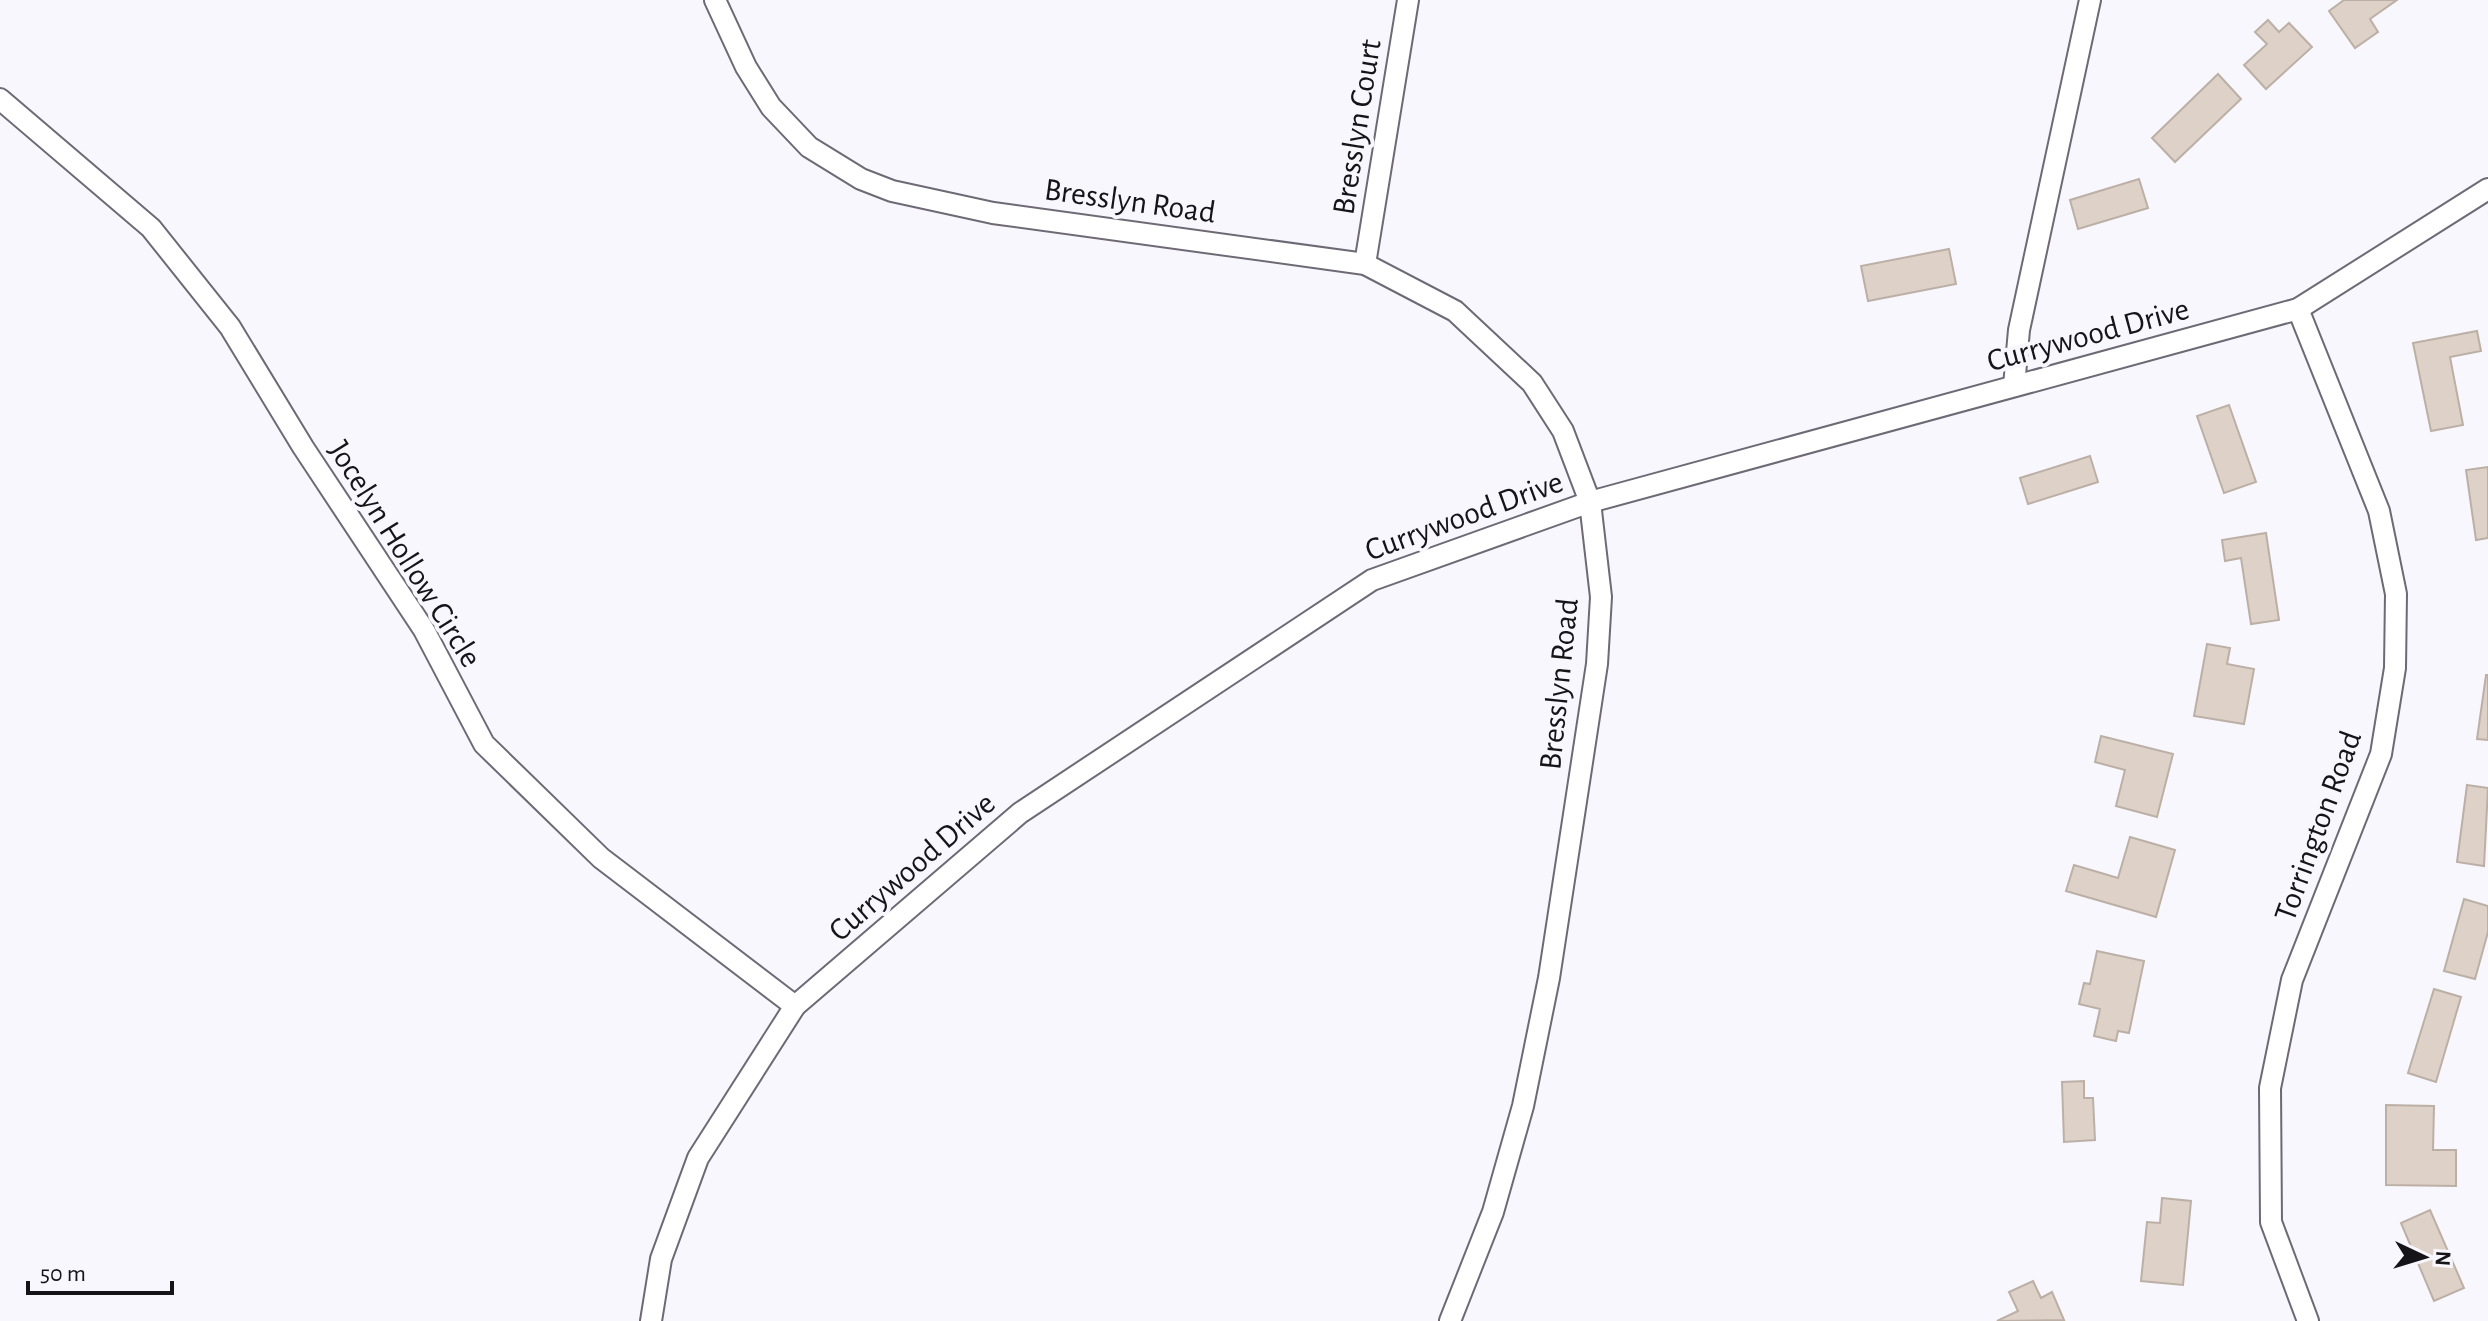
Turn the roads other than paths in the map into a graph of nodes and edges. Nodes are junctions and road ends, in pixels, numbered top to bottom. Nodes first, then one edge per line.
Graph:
1 (715, 0) edge
2 (1408, 0) edge
3 (2090, 0) edge
4 (0, 99) edge
5 (2488, 189) edge
6 (1365, 264) junction
7 (2298, 309) junction
8 (2014, 386) junction
9 (1590, 502) junction
10 (795, 1006) junction
11 (651, 1321) edge
12 (1450, 1321) edge
13 (2308, 1321) edge

1 - 6 street, Bresslyn Road
2 - 6 street, Bresslyn Court
3 - 8 street
4 - 10 street, Jocelyn Hollow Circle
5 - 7 street, Currywood Drive
6 - 9 street, Bresslyn Road
7 - 8 street, Currywood Drive
7 - 13 street, Torrington Road
8 - 9 street, Currywood Drive
9 - 10 street, Currywood Drive
9 - 12 street, Bresslyn Road
10 - 11 street, Currywood Drive

